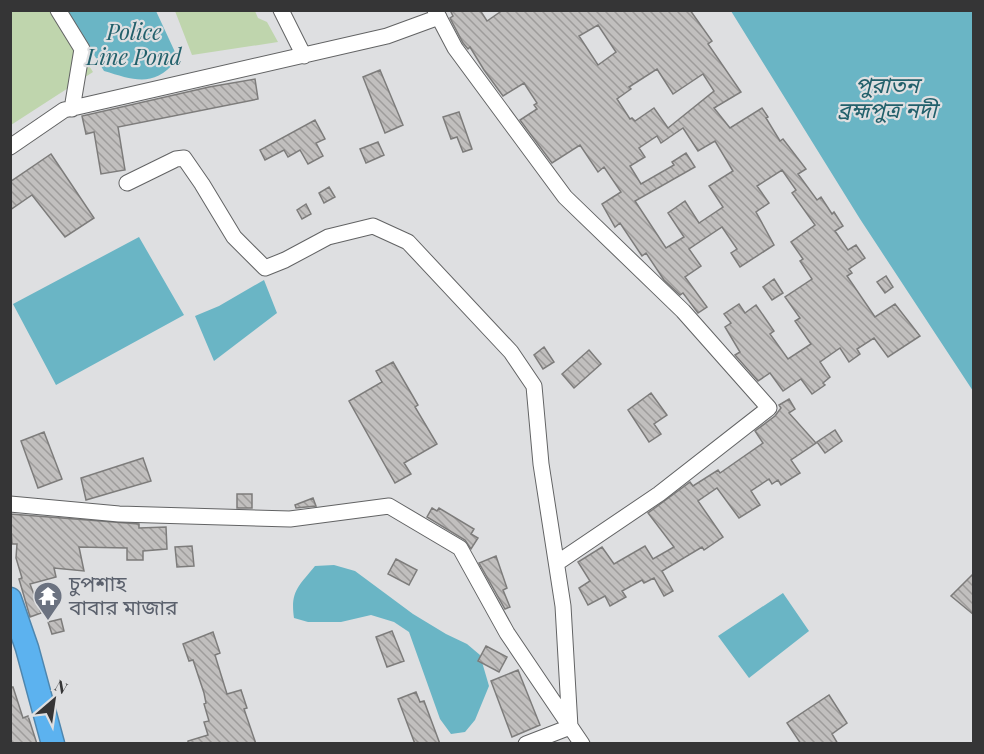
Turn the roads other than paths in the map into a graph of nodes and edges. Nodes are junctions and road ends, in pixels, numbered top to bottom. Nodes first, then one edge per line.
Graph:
1 (58, 10) edge
2 (281, 10) edge
3 (437, 14) edge
4 (304, 56) junction
5 (72, 109) junction
6 (10, 147) edge
7 (127, 183) dead end
8 (10, 504) edge
9 (557, 563) junction
10 (10, 599) edge
11 (570, 727) junction
12 (53, 744) edge
13 (526, 744) edge
14 (582, 744) edge

1 - 5 street
2 - 4 street
3 - 4 street
3 - 9 street
4 - 5 street
5 - 6 street
7 - 9 street
8 - 11 street
9 - 11 street
10 - 12 highway
11 - 13 street
11 - 14 street

